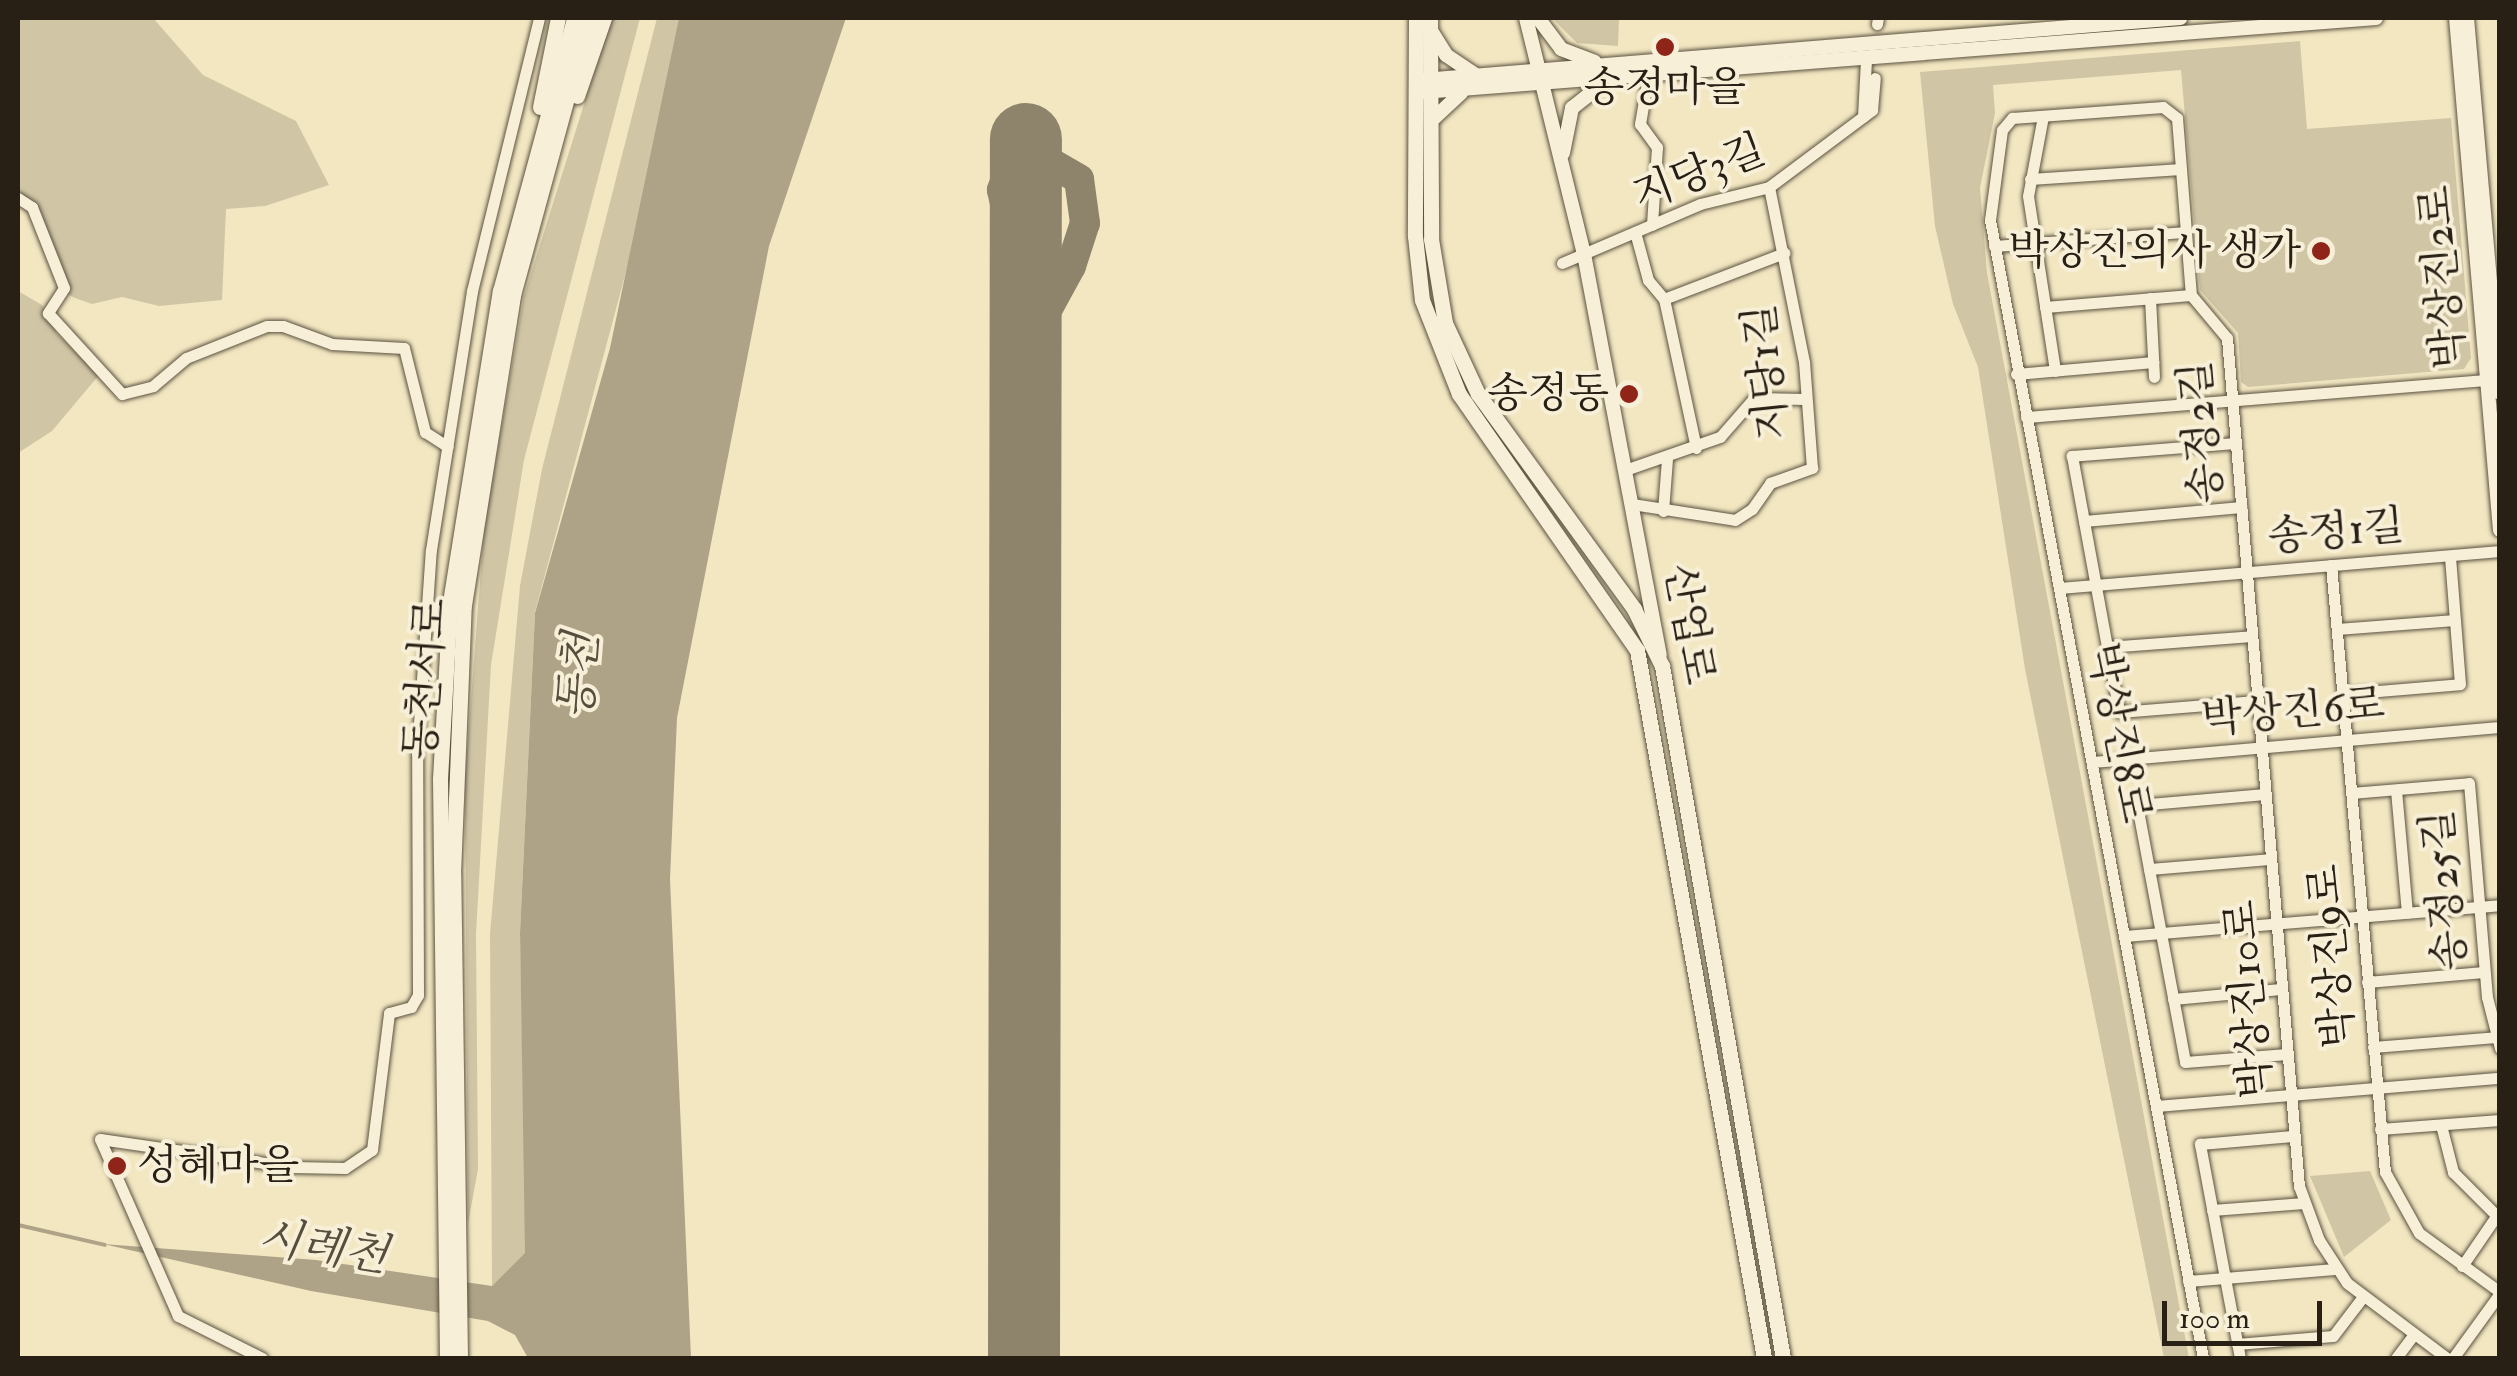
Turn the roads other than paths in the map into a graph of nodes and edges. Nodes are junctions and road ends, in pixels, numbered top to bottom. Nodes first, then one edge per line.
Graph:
1 (539, 18) edge
2 (558, 18) edge
3 (574, 18) edge
4 (588, 18) edge
5 (604, 18) edge
6 (1416, 18) edge
7 (1526, 18) edge
8 (1538, 18) edge
9 (2180, 18) edge
10 (2376, 18) edge
11 (2456, 18) edge
12 (2468, 18) edge
13 (1430, 23) edge
14 (1866, 60) junction
15 (1612, 72) junction
16 (1541, 77) junction
17 (1648, 77) junction
18 (1875, 78) dead end
19 (1477, 82) junction
20 (1423, 86) junction
21 (2042, 116) junction
22 (1863, 117) junction
23 (1430, 121) junction
24 (1562, 163) junction
25 (2181, 168) junction
26 (2030, 180) junction
27 (1769, 187) junction
28 (18, 198) edge
29 (1652, 225) junction
30 (523, 230) junction
31 (1636, 232) junction
32 (2186, 232) junction
33 (2034, 244) junction
34 (1994, 246) junction
35 (1784, 253) junction
36 (1584, 254) junction
37 (1562, 263) dead end
38 (2191, 295) junction
39 (1664, 298) junction
40 (2150, 298) junction
41 (2045, 306) junction
42 (2153, 362) junction
43 (2055, 370) junction
44 (2016, 374) junction
45 (2154, 376) dead end
46 (2497, 379) edge
47 (2500, 393) edge
48 (1805, 399) junction
49 (2232, 400) junction
50 (2026, 417) junction
51 (2236, 443) junction
52 (448, 446) junction
53 (1696, 448) junction
54 (1667, 459) junction
55 (1626, 470) junction
56 (1632, 504) junction
57 (2241, 507) junction
58 (1664, 510) junction
59 (2084, 520) junction
60 (2500, 530) edge
61 (2500, 552) edge
62 (2450, 556) junction
63 (2331, 565) junction
64 (2246, 572) junction
65 (2096, 584) junction
66 (2059, 588) junction
67 (2455, 620) junction
68 (2336, 630) junction
69 (2252, 636) junction
70 (2107, 647) junction
71 (1662, 666) junction
72 (2342, 694) junction
73 (2257, 701) junction
74 (2500, 727) edge
75 (2346, 740) junction
76 (2261, 748) junction
77 (2092, 762) junction
78 (2396, 790) junction
79 (2351, 793) junction
80 (2265, 794) junction
81 (2270, 859) junction
82 (2148, 869) junction
83 (2500, 905) edge
84 (2479, 907) junction
85 (2407, 913) junction
86 (2362, 917) junction
87 (2276, 924) junction
88 (2161, 934) junction
89 (2124, 936) junction
90 (2484, 972) junction
91 (2367, 982) junction
92 (2281, 990) junction
93 (2173, 999) junction
94 (2498, 1042) edge
95 (2373, 1047) junction
96 (2287, 1054) junction
97 (2500, 1078) edge
98 (2376, 1088) junction
99 (2290, 1095) junction
100 (2156, 1106) junction
101 (2500, 1120) edge
102 (2441, 1124) junction
103 (2380, 1130) junction
104 (2294, 1136) junction
105 (2304, 1204) junction
106 (2212, 1210) junction
107 (2498, 1214) edge
108 (452, 1249) junction
109 (2462, 1266) junction
110 (2335, 1269) junction
111 (2225, 1278) junction
112 (2188, 1281) junction
113 (2500, 1292) edge
114 (2362, 1298) junction
115 (2412, 1337) junction
116 (2237, 1344) junction
117 (262, 1358) edge
118 (446, 1358) edge
119 (460, 1358) edge
120 (1761, 1358) edge
121 (1786, 1358) edge
122 (2203, 1358) edge
123 (2240, 1358) edge
124 (2396, 1358) edge
125 (2450, 1358) edge

1 - 52 street
2 - 30 main road
3 - 30 main road, 동천서로
4 - 30 main road, 동천서로
5 - 30 main road
6 - 20 main road
7 - 16 street, 산업로
8 - 15 street
9 - 15 street
10 - 14 street
11 - 46 street, 박상진2로
12 - 46 street, 박상진2로
13 - 19 street
13 - 20 main road
14 - 17 street
14 - 22 street
15 - 16 street
15 - 17 street
15 - 24 street
16 - 19 street
16 - 24 street, 산업로
17 - 29 street
18 - 22 street
19 - 20 street
19 - 23 street
20 - 23 main road
20 - 120 main road, 산업로
21 - 25 street
21 - 26 street
21 - 34 street, 박상진8로
22 - 27 street, 지당3길
23 - 71 main road
24 - 36 street, 산업로
25 - 26 street
25 - 32 street
26 - 33 street
27 - 29 street, 지당3길
27 - 35 street, 지당1길
28 - 52 street
29 - 31 street, 지당3길
30 - 108 main road, 동천서로
31 - 36 street, 지당3길
31 - 39 street
32 - 33 street
32 - 38 street
33 - 34 street
33 - 41 street
34 - 44 street, 박상진8로
35 - 39 street
35 - 48 street, 지당1길
36 - 37 street, 지당3길
36 - 55 street, 산업로
38 - 40 street
38 - 49 street, 송정2길
39 - 53 street
40 - 41 street
40 - 42 street
41 - 43 street
42 - 43 street
42 - 45 street
43 - 44 street
44 - 50 street, 박상진8로
46 - 47 street, 박상진2로
46 - 49 street
46 - 60 street, 박상진2로
48 - 53 street
48 - 58 street, 지당1길
49 - 50 street
49 - 51 street, 송정2길
50 - 66 street, 박상진8로
51 - 57 street, 송정2길
51 - 59 street
52 - 117 street
53 - 54 street
54 - 55 street
54 - 58 street
55 - 56 street, 산업로
56 - 58 street, 지당1길
56 - 71 street, 산업로
57 - 59 street
57 - 64 street, 송정2길
59 - 65 street
61 - 62 street, 송정1길
62 - 63 street, 송정1길
62 - 67 street
63 - 64 street, 송정1길
63 - 68 street, 박상진9로
64 - 65 street, 송정1길
64 - 69 street, 박상진10로
65 - 66 street, 송정1길
65 - 70 street
66 - 77 street, 박상진8로
67 - 68 street
67 - 72 street
68 - 72 street, 박상진9로
69 - 70 street
69 - 73 street, 박상진10로
70 - 73 street
71 - 121 main road, 산업로
72 - 75 street, 박상진9로
73 - 76 street, 박상진10로
74 - 75 street, 박상진6로
75 - 76 street, 박상진6로
75 - 79 street, 박상진9로
76 - 77 street, 박상진6로
76 - 80 street, 박상진10로
77 - 89 street, 박상진8로
78 - 79 street, 송정25길
78 - 84 street, 송정25길
78 - 85 street
79 - 86 street, 박상진9로
80 - 81 street, 박상진10로
80 - 82 street
81 - 82 street
81 - 87 street, 박상진10로
82 - 88 street
83 - 84 street
84 - 85 street
84 - 90 street, 송정25길
85 - 86 street
86 - 87 street
86 - 91 street, 박상진9로
87 - 88 street
87 - 92 street, 박상진10로
88 - 89 street
88 - 93 street
89 - 100 street, 박상진8로
90 - 91 street
90 - 94 street, 송정25길
91 - 95 street, 박상진9로
92 - 93 street
92 - 96 street, 박상진10로
93 - 96 street
94 - 95 street
95 - 98 street, 박상진9로
96 - 99 street, 박상진10로
97 - 98 street
98 - 99 street
98 - 103 street, 박상진9로
99 - 100 street
99 - 104 street, 박상진10로
100 - 112 street, 박상진8로
101 - 102 street
102 - 103 street
102 - 107 street
103 - 109 street, 박상진9로
104 - 105 street, 박상진10로
104 - 106 street
105 - 106 street
105 - 110 street, 박상진10로
106 - 111 street
107 - 109 street
108 - 118 main road, 동천서로
108 - 119 main road, 동천서로
109 - 113 street, 박상진9로
110 - 111 street
110 - 114 street, 박상진10로
111 - 112 street
111 - 116 street
112 - 122 street, 박상진8로
113 - 125 street
114 - 115 street, 박상진10로
114 - 116 street
115 - 124 street
115 - 125 street, 박상진10로
116 - 123 street

